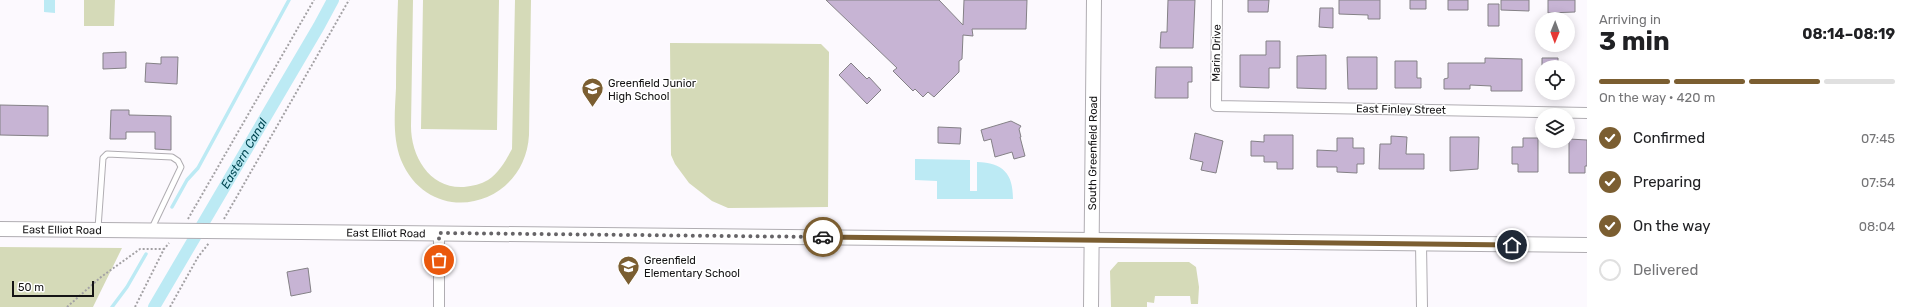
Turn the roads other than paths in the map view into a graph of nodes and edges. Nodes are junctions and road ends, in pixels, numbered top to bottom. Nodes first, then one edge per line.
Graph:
1 (1094, 0) edge
2 (1217, 0) edge
3 (1216, 106) joint
4 (1587, 113) edge
5 (0, 229) edge
6 (98, 230) junction
7 (151, 231) junction
8 (439, 233) junction
9 (1091, 240) junction
10 (1421, 244) junction
11 (1587, 245) edge
12 (439, 307) edge
13 (1091, 307) edge
14 (1422, 307) edge

1 - 9 main road, South Greenfield Road
2 - 3 street, Marin Drive
3 - 4 street, East Finley Street
5 - 6 main road, East Elliot Road
6 - 7 main road, East Elliot Road
6 - 7 lane
7 - 8 main road, East Elliot Road
8 - 9 main road, East Elliot Road
8 - 12 street
9 - 10 main road, East Elliot Road
9 - 13 main road, South Greenfield Road
10 - 11 main road, East Elliot Road
10 - 14 street

